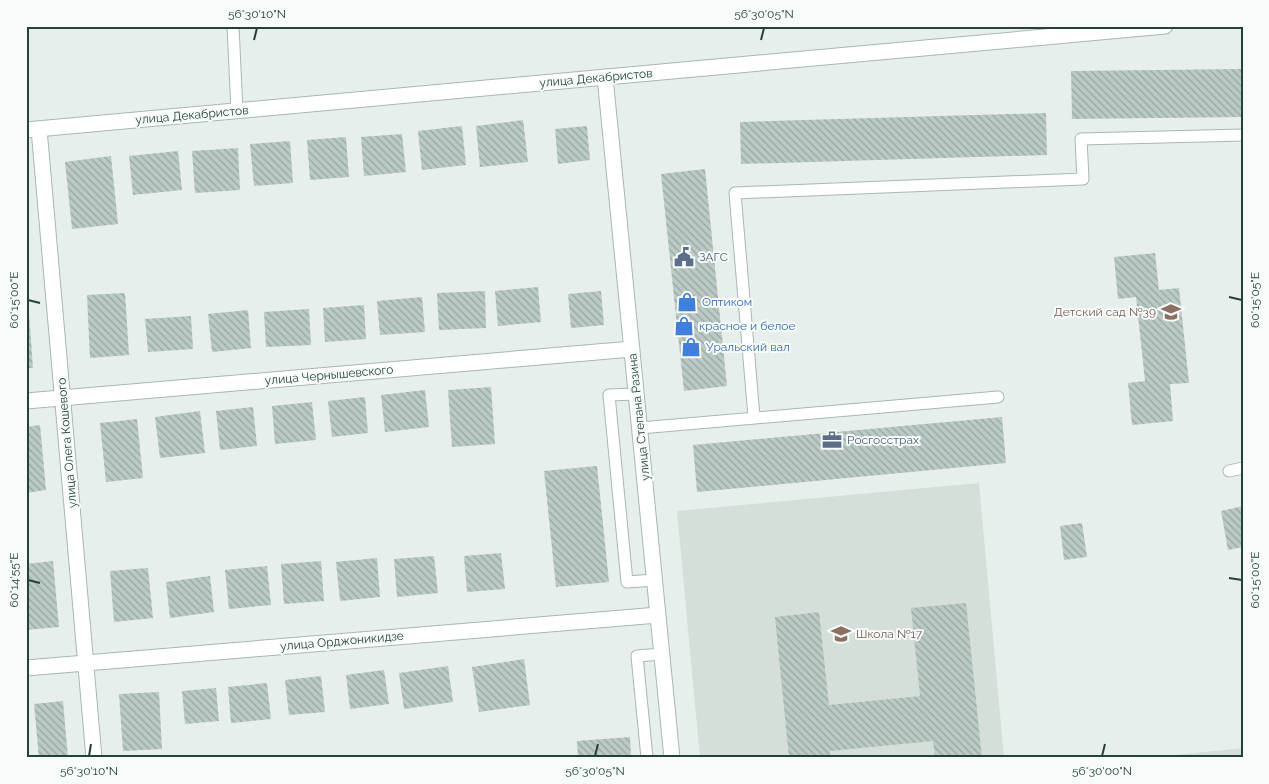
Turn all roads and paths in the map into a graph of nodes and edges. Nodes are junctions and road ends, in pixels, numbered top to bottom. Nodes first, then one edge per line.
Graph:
1 (233, 26) edge
2 (1165, 26) edge
3 (605, 77) junction
4 (237, 111) junction
5 (32, 129) edge
6 (1243, 135) edge
7 (632, 349) junction
8 (636, 394) junction
9 (63, 397) junction
10 (998, 397) dead end
11 (26, 401) edge
12 (754, 417) junction
13 (640, 428) junction
14 (1243, 468) edge
15 (1229, 471) dead end
16 (655, 580) junction
17 (658, 615) junction
18 (662, 654) junction
19 (86, 662) junction
20 (26, 668) edge
21 (94, 758) edge
22 (647, 758) edge
23 (672, 758) edge

1 - 4 lane
2 - 3 street, улица Декабристов
3 - 4 street, улица Декабристов
3 - 7 street, улица Степана Разина
4 - 5 street, улица Декабристов
5 - 9 street, улица Олега Кошевого
6 - 12 lane
7 - 8 street, улица Степана Разина
7 - 9 street, улица Чернышевского
8 - 13 street, улица Степана Разина
8 - 16 lane
9 - 11 street, улица Чернышевского
9 - 19 street, улица Олега Кошевого
10 - 12 lane
12 - 13 lane
13 - 16 street, улица Степана Разина
14 - 15 lane
16 - 17 street, улица Степана Разина
17 - 18 street, улица Степана Разина
17 - 19 street, улица Орджоникидзе
18 - 22 lane
18 - 23 street, улица Степана Разина
19 - 20 street, улица Орджоникидзе
19 - 21 street, улица Олега Кошевого

